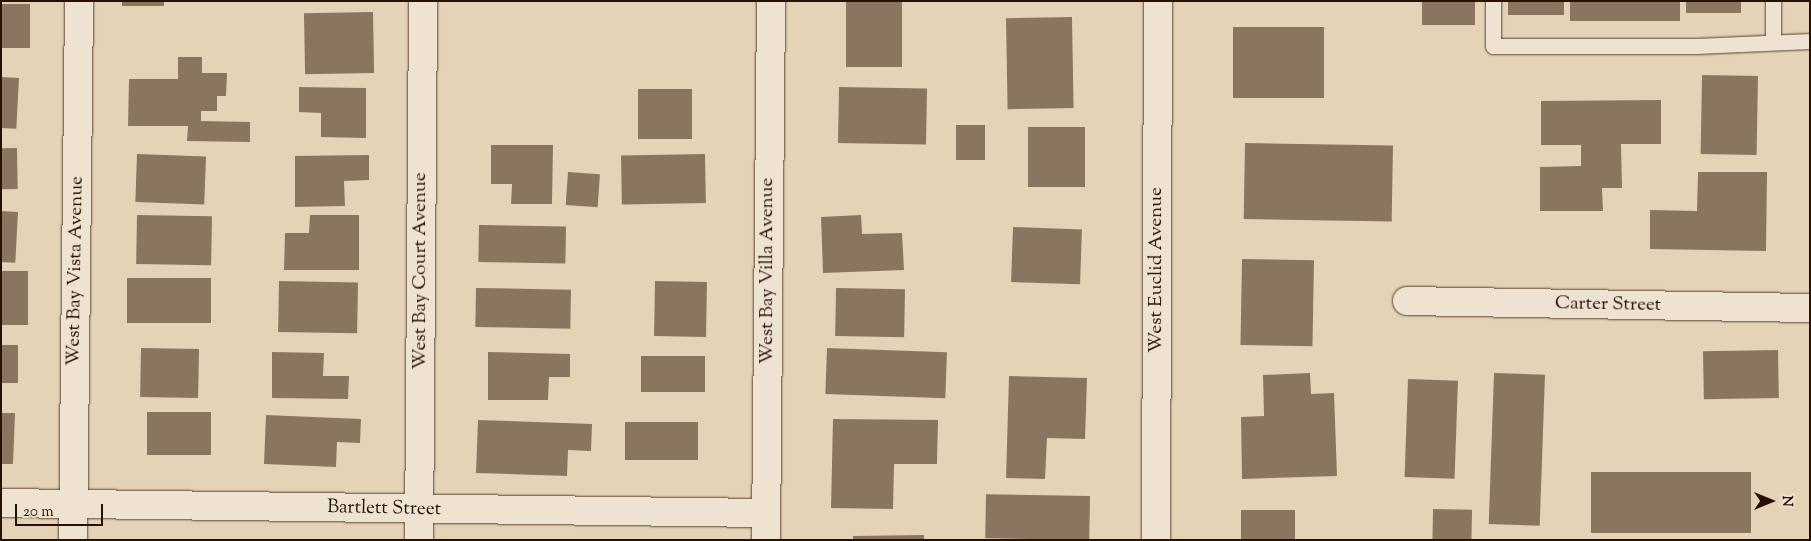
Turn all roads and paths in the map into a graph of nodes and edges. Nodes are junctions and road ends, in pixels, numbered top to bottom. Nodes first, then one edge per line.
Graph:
1 (79, 1) edge
2 (423, 1) edge
3 (771, 1) edge
4 (1158, 1) edge
5 (1494, 1) edge
6 (1773, 1) edge
7 (1810, 41) edge
8 (1773, 42) junction
9 (1407, 301) dead end
10 (1810, 308) edge
11 (1, 502) edge
12 (74, 503) junction
13 (419, 510) junction
14 (766, 512) junction
15 (73, 540) edge
16 (419, 540) edge
17 (766, 540) edge
18 (1156, 540) edge

1 - 12 street, West Bay Vista Avenue
2 - 13 street, West Bay Court Avenue
3 - 14 street, West Bay Villa Avenue
4 - 18 street, West Euclid Avenue
5 - 8 lane
6 - 8 lane
7 - 8 lane
9 - 10 street, Carter Street
11 - 12 street, Bartlett Street
12 - 13 street, Bartlett Street
12 - 15 street, West Bay Vista Avenue
13 - 14 street, Bartlett Street
13 - 16 street, West Bay Court Avenue
14 - 17 street, West Bay Villa Avenue

